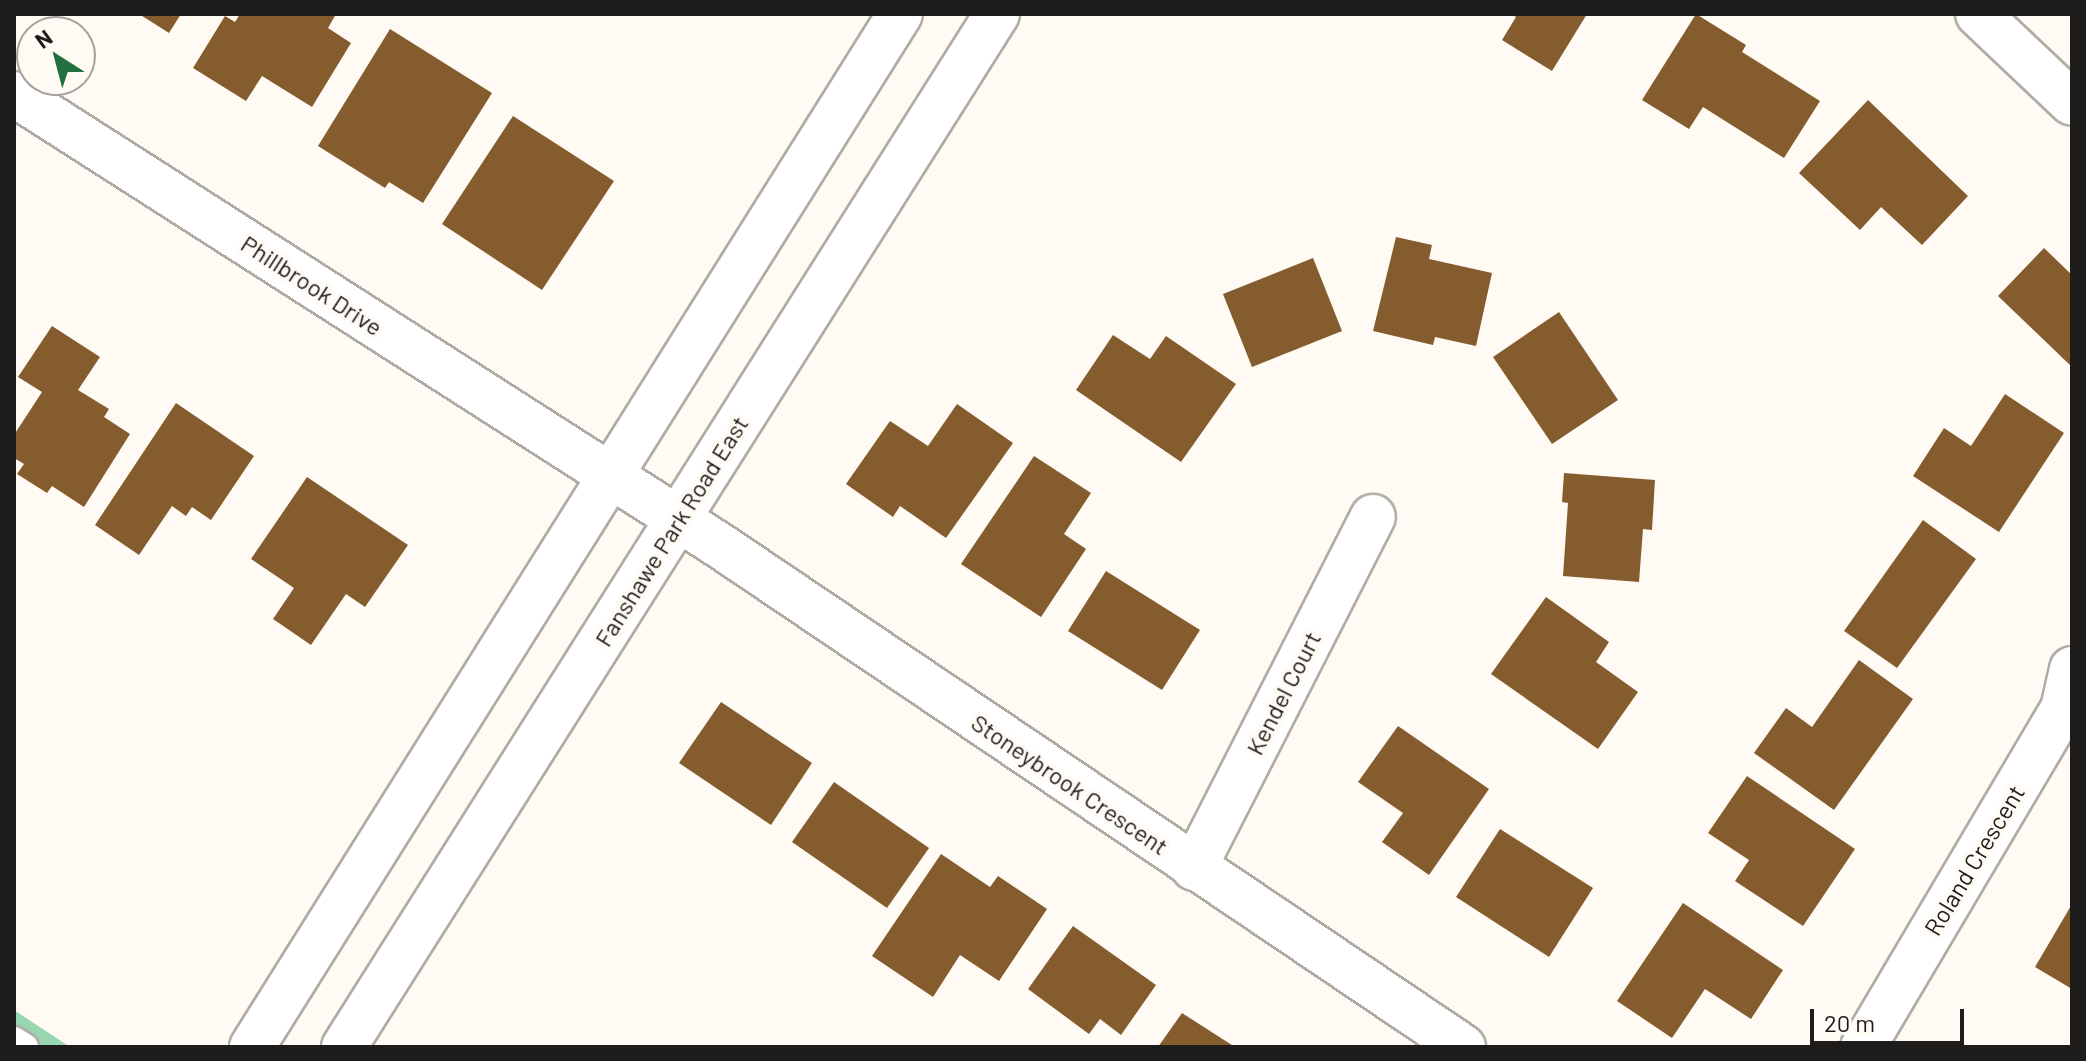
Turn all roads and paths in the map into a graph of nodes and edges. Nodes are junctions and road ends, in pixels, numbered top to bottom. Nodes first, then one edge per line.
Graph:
1 (900, 14) edge
2 (997, 14) edge
3 (1978, 14) edge
4 (14, 94) edge
5 (2072, 103) edge
6 (610, 477) junction
7 (1373, 517) dead end
8 (678, 520) junction
9 (2069, 698) edge
10 (1194, 868) junction
11 (14, 1040) edge
12 (25, 1047) edge
13 (252, 1047) edge
14 (344, 1047) edge
15 (1463, 1047) edge
16 (1863, 1047) edge

1 - 6 street
2 - 8 street, Fanshawe Park Road East
3 - 5 street
4 - 6 street, Phillbrook Drive
6 - 8 street, Phillbrook Drive
6 - 13 street
7 - 10 street, Kendel Court
8 - 10 street, Stoneybrook Crescent
8 - 14 street, Fanshawe Park Road East
9 - 16 street, Roland Crescent
10 - 15 street, Stoneybrook Crescent
11 - 12 lane

